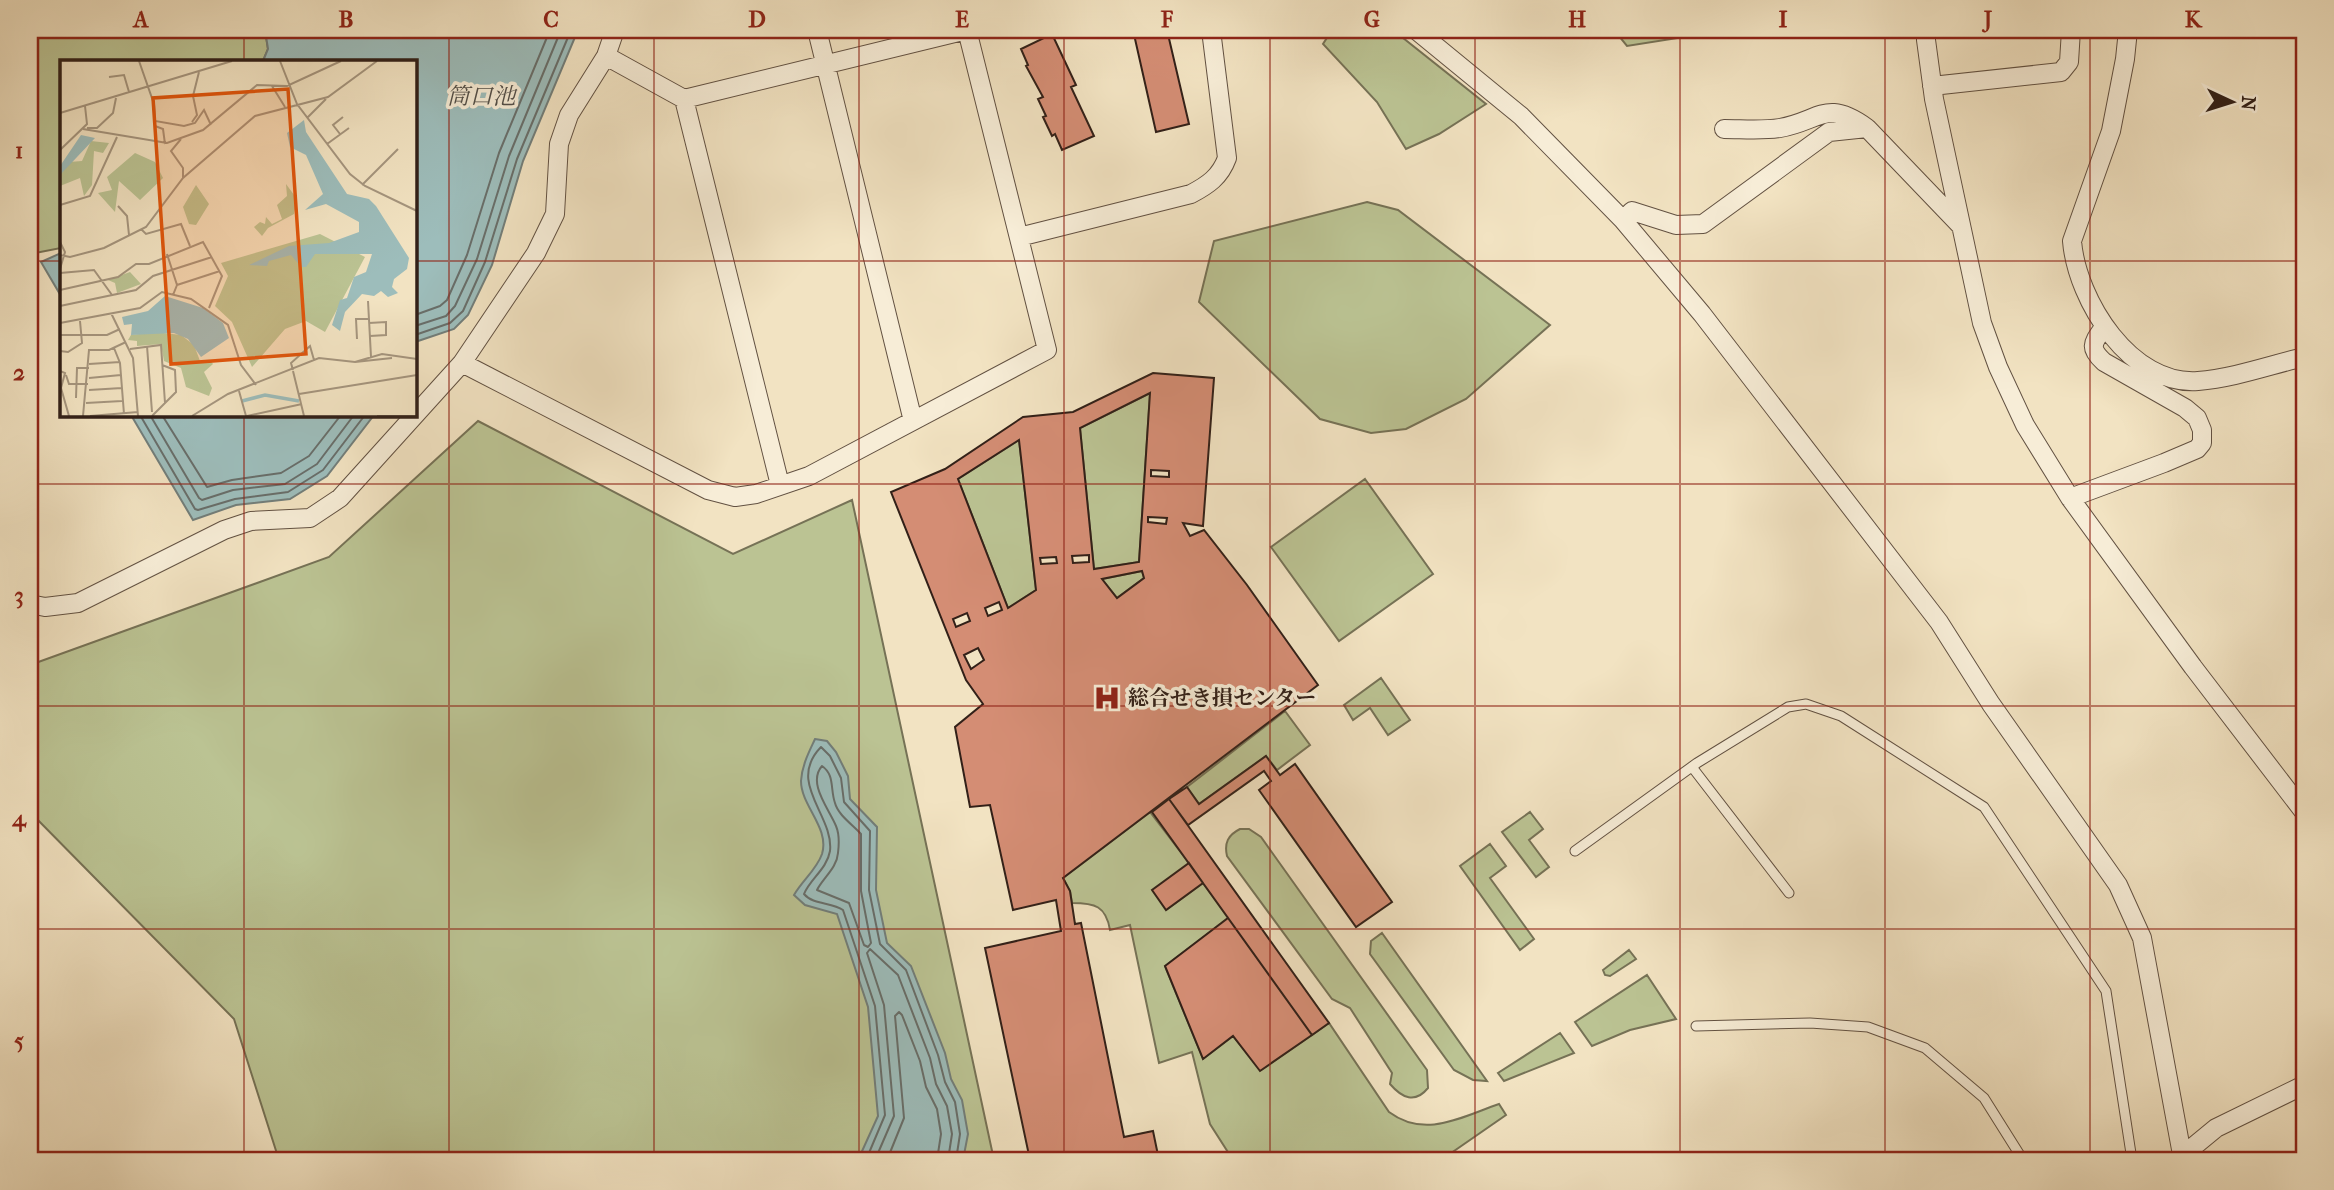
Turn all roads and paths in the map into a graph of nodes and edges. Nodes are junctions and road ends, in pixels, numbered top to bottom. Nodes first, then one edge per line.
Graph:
1 (615, 30) edge
2 (817, 30) edge
3 (967, 30) edge
4 (1211, 30) edge
5 (1416, 30) edge
6 (1926, 30) edge
7 (2071, 30) edge
8 (2128, 30) edge
9 (2297, 30) edge
10 (2304, 42) edge
11 (606, 56) junction
12 (826, 66) junction
13 (1932, 86) junction
14 (684, 99) junction
15 (1867, 128) junction
16 (1724, 129) dead end
17 (1623, 220) junction
18 (1961, 226) junction
19 (1018, 237) junction
20 (2104, 327) junction
21 (2304, 357) edge
22 (462, 363) junction
23 (416, 414) edge
24 (414, 416) edge
25 (913, 421) junction
26 (780, 485) junction
27 (2070, 498) junction
28 (30, 604) edge
29 (1692, 766) junction
30 (2304, 812) edge
31 (1575, 851) dead end
32 (1789, 893) dead end
33 (1696, 1026) dead end
34 (2304, 1085) edge
35 (2183, 1158) edge
36 (2023, 1160) edge
37 (2132, 1160) edge

1 - 11 street
2 - 12 street
3 - 12 street
3 - 19 street
4 - 19 street
5 - 17 street
6 - 13 street
7 - 13 street
8 - 20 street
9 - 10 lane
11 - 14 street
11 - 22 street
12 - 14 street
12 - 25 street
13 - 18 street
14 - 26 street
15 - 16 street
15 - 17 street
15 - 18 street
17 - 35 street
18 - 27 street
19 - 25 street
20 - 21 street
20 - 27 street
22 - 23 street
22 - 26 street
24 - 28 street
25 - 26 street
27 - 30 street
29 - 31 lane
29 - 32 lane
29 - 37 lane
33 - 36 lane
34 - 35 street

